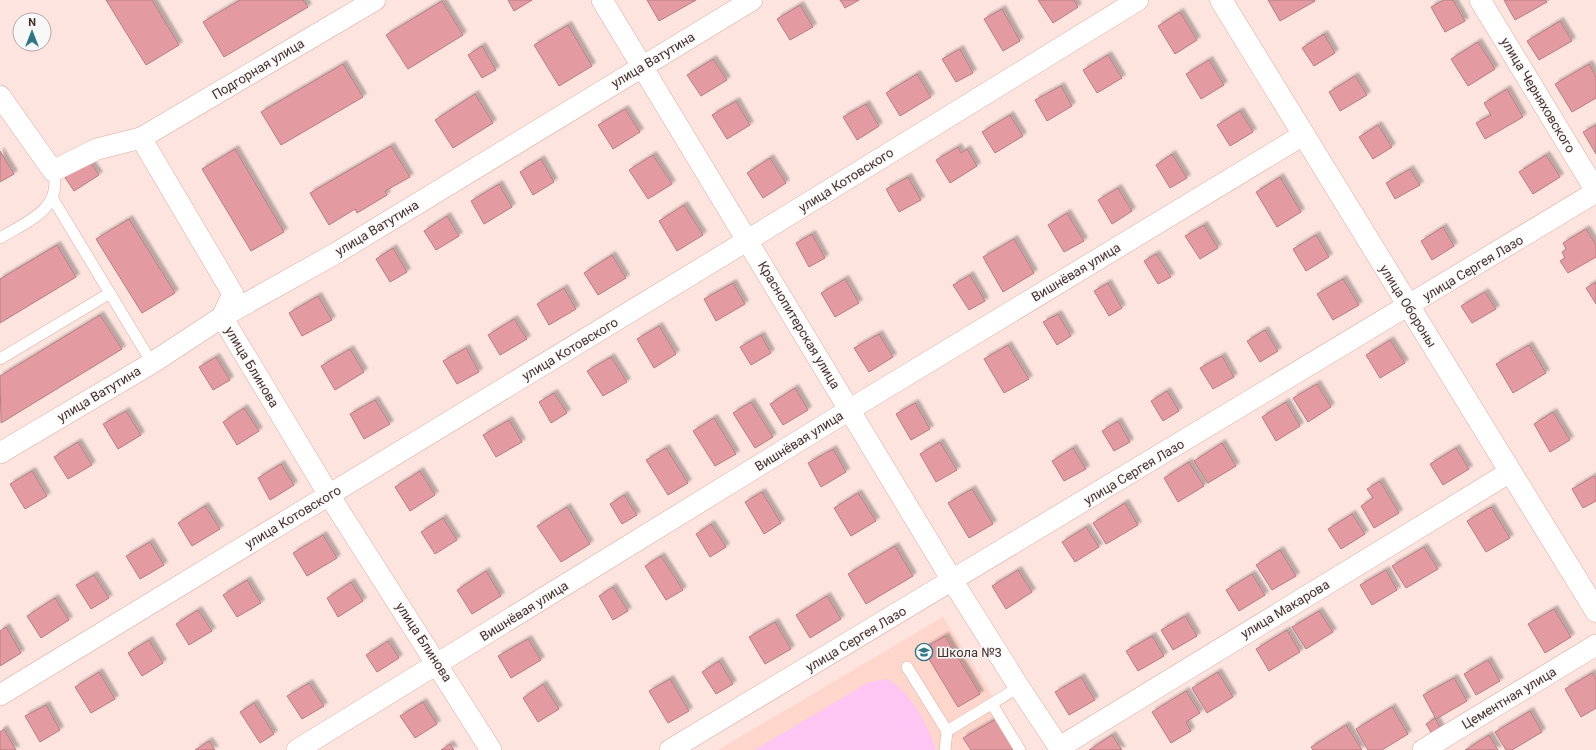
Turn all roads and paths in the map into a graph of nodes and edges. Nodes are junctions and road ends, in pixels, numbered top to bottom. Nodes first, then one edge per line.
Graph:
1 (375, 0) edge
2 (602, 0) edge
3 (752, 0) edge
4 (1138, 0) edge
5 (1221, 0) edge
6 (1480, 0) edge
7 (642, 66) junction
8 (0, 96) edge
9 (1303, 134) junction
10 (142, 138) junction
11 (53, 171) junction
12 (1596, 192) edge
13 (53, 199) junction
14 (0, 238) edge
15 (748, 240) junction
16 (110, 293) junction
17 (1408, 307) junction
18 (222, 317) junction
19 (0, 359) edge
20 (152, 363) junction
21 (849, 410) junction
22 (0, 453) edge
23 (1510, 472) junction
24 (329, 495) junction
25 (952, 580) junction
26 (1596, 611) edge
27 (1596, 645) edge
28 (438, 664) junction
29 (907, 667) dead end
30 (1019, 687) junction
31 (0, 695) edge
32 (992, 704) junction
33 (947, 731) junction
34 (1060, 748) edge
35 (298, 750) edge
36 (491, 750) edge
37 (670, 750) edge
38 (945, 750) edge
39 (1020, 750) edge
40 (1423, 750) edge

1 - 10 street, Подгорная улица
2 - 7 street, Краснопитерская улица
3 - 7 street, улица Ватутина
4 - 15 street, улица Котовского
5 - 9 street, улица Обороны
6 - 12 street, улица Черняховского
7 - 15 street, Краснопитерская улица
7 - 18 street, улица Ватутина
8 - 11 street
9 - 17 street, улица Обороны
9 - 21 street, Вишнёвая улица
10 - 11 street
10 - 18 street, улица Блинова
11 - 13 lane
12 - 17 street, улица Сергея Лазо
13 - 14 lane
13 - 16 lane
15 - 21 street, Краснопитерская улица
15 - 24 street, улица Котовского
16 - 19 lane
16 - 20 lane
17 - 23 street, улица Обороны
17 - 25 street, улица Сергея Лазо
18 - 20 street, улица Ватутина
18 - 24 street, улица Блинова
20 - 22 street, улица Ватутина
21 - 25 street, Краснопитерская улица
21 - 28 street, Вишнёвая улица
23 - 26 street, улица Обороны
23 - 34 street, улица Макарова
24 - 28 street, улица Блинова
24 - 31 street, улица Котовского
25 - 30 street, Краснопитерская улица
25 - 37 street, улица Сергея Лазо
27 - 40 street, Цементная улица
28 - 35 street, Вишнёвая улица
28 - 36 street, улица Блинова
29 - 33 lane
30 - 32 lane
30 - 34 street, Краснопитерская улица
32 - 33 lane
32 - 39 lane
33 - 38 lane

